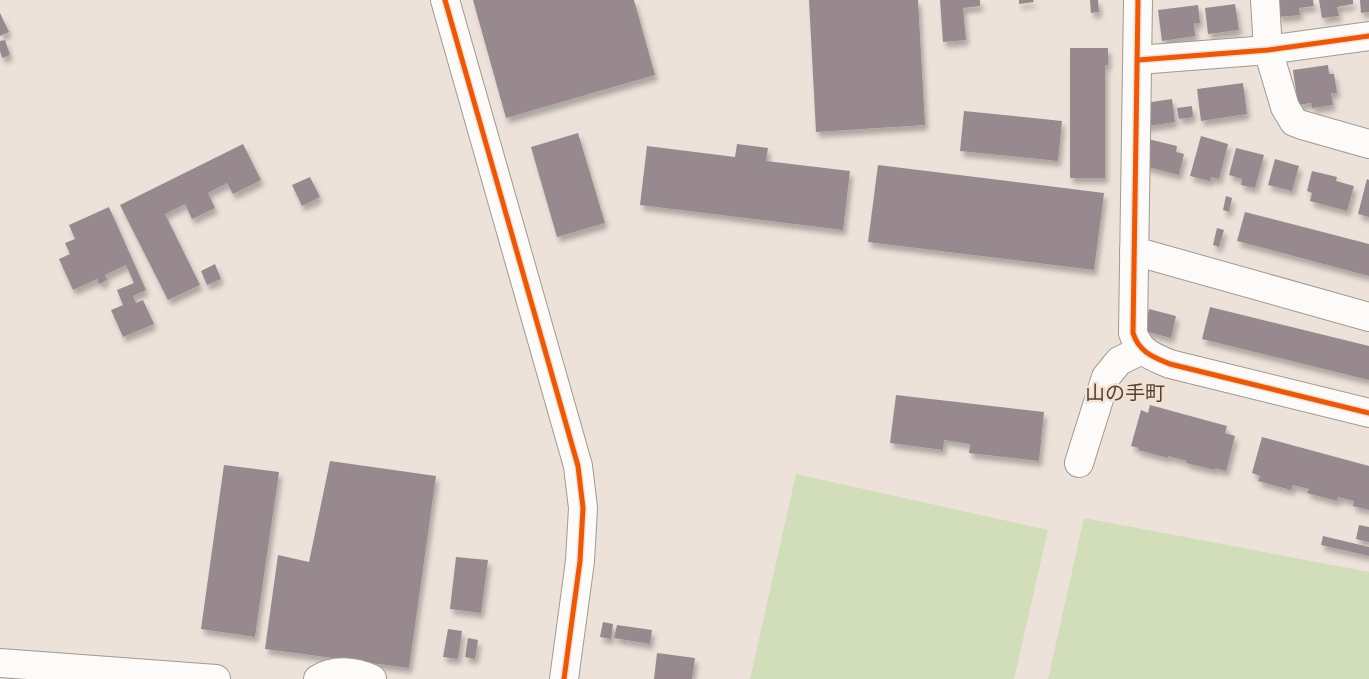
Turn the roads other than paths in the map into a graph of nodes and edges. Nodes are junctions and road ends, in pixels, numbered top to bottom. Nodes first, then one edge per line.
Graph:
1 (445, 0) edge
2 (1138, 0) edge
3 (1265, 0) edge
4 (1369, 36) edge
5 (1268, 50) junction
6 (1138, 60) junction
7 (1369, 144) edge
8 (1134, 251) junction
9 (1369, 317) edge
10 (1142, 350) junction
11 (1369, 413) edge
12 (1079, 463) dead end
13 (0, 663) edge
14 (216, 679) edge
15 (318, 679) edge
16 (372, 679) edge
17 (564, 679) edge

1 - 17 street
2 - 6 street
3 - 5 street
4 - 5 street
5 - 6 street
5 - 7 street
6 - 8 street
8 - 9 street
8 - 10 street
10 - 11 street
10 - 12 street
13 - 14 street
15 - 16 street

